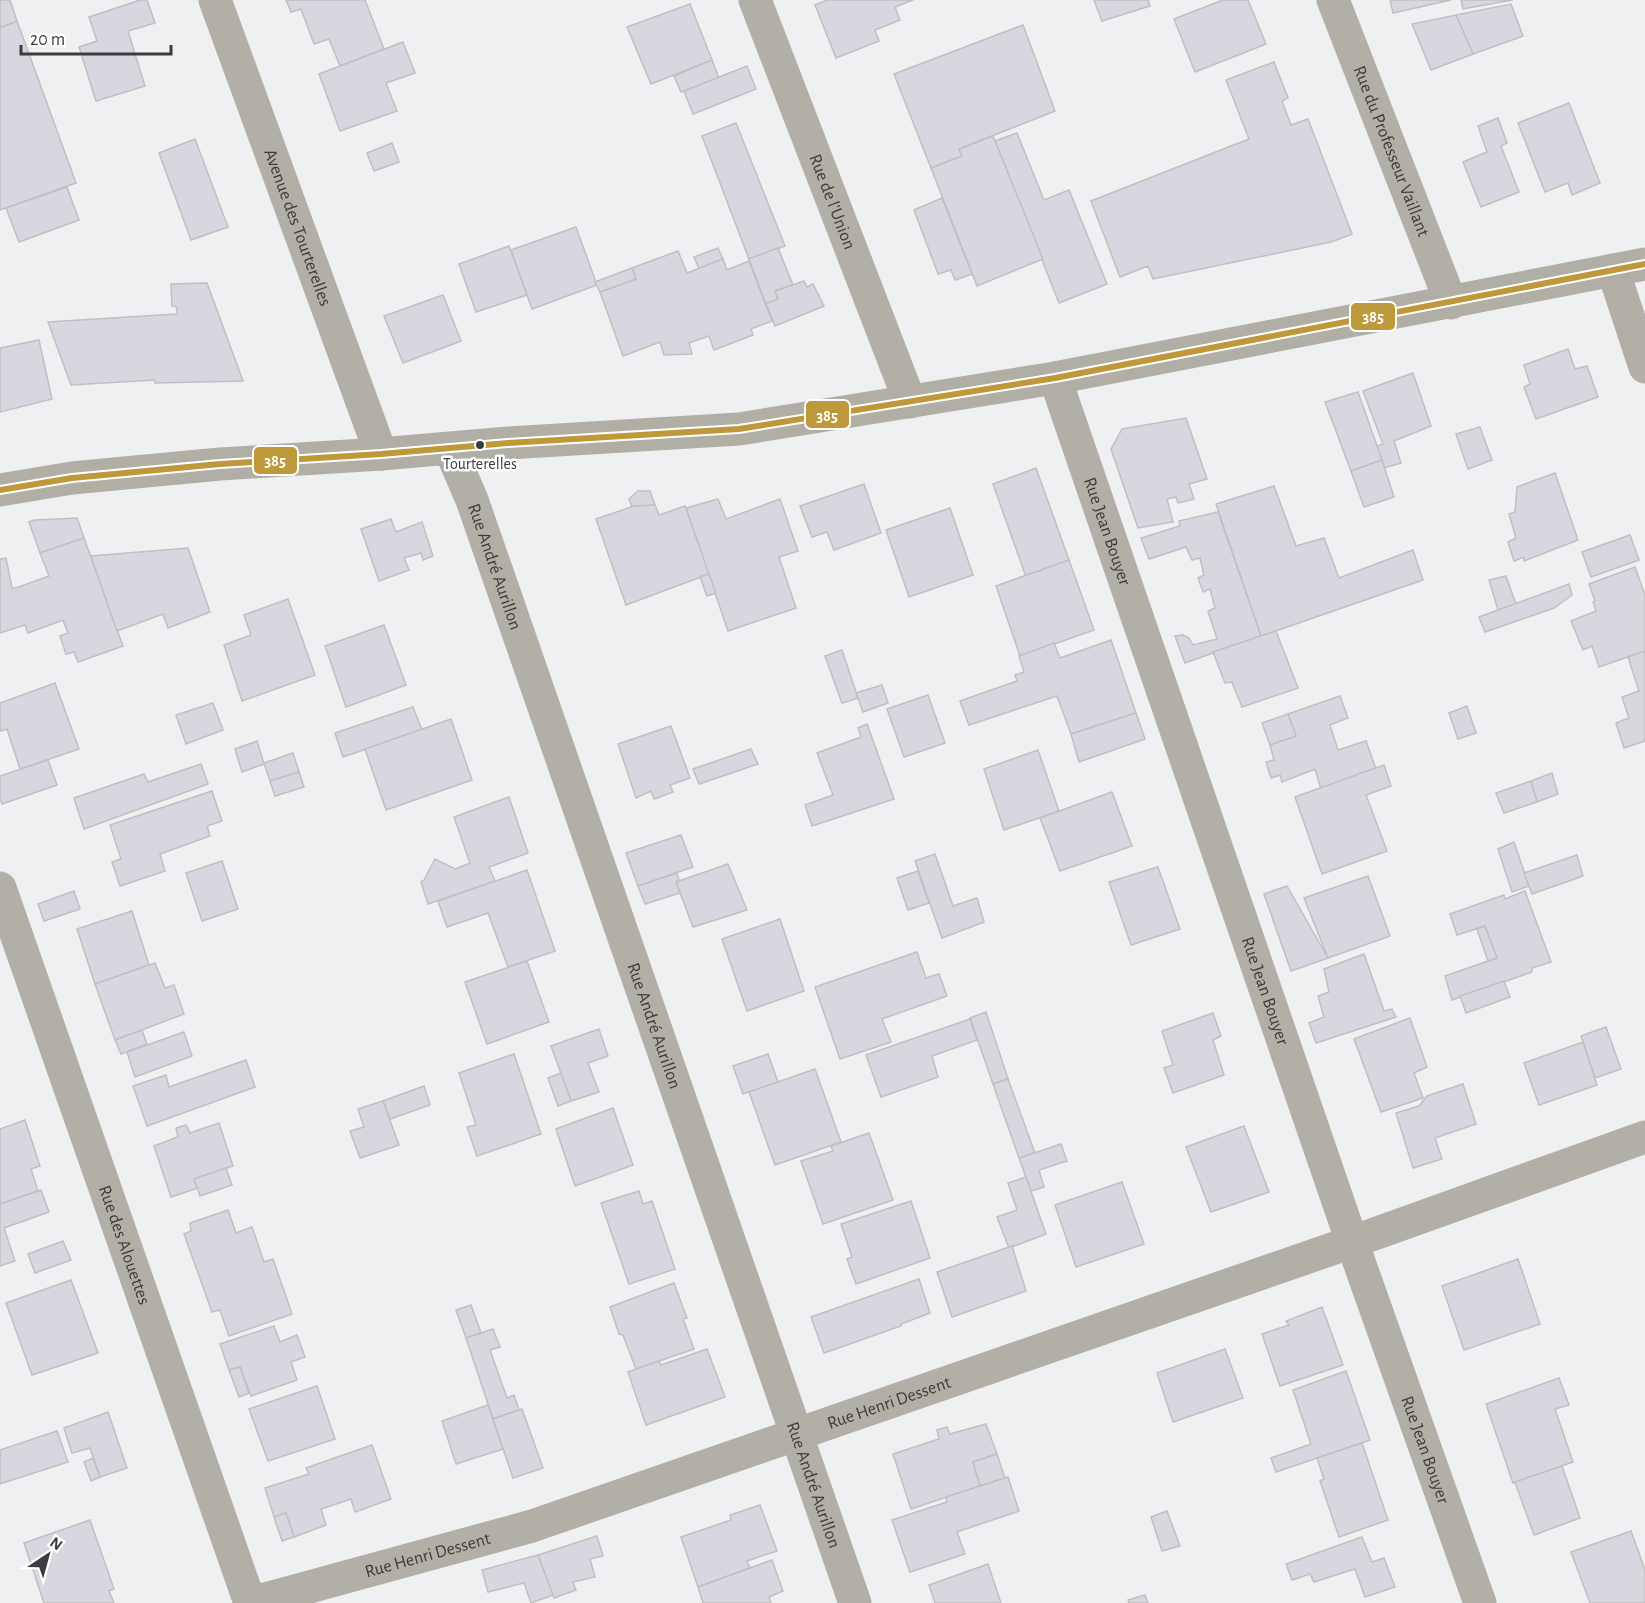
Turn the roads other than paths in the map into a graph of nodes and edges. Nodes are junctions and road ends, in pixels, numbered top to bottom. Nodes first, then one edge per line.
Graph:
1 (215, 0) edge
2 (755, 0) edge
3 (1333, 0) edge
4 (1645, 264) edge
5 (1612, 270) junction
6 (1451, 303) junction
7 (1645, 368) edge
8 (1055, 378) junction
9 (910, 402) junction
10 (450, 449) junction
11 (381, 454) junction
12 (0, 490) edge
13 (0, 888) edge
14 (1631, 1142) edge
15 (1352, 1242) junction
16 (796, 1435) junction
17 (250, 1603) edge
18 (855, 1603) edge
19 (1480, 1603) edge

1 - 11 street, Avenue des Tourterelles
2 - 9 street, Rue de l'Union
3 - 6 street, Rue du Professeur Vaillant
4 - 5 main road
5 - 6 main road
5 - 7 street
6 - 8 main road
8 - 9 main road
8 - 15 street, Rue Jean Bouyer
9 - 10 main road
10 - 11 main road
10 - 16 street, Rue André Aurillon
11 - 12 main road
13 - 17 street, Rue des Alouettes
14 - 15 street, Rue Henri Dessent
15 - 16 street, Rue Henri Dessent
15 - 19 street, Rue Jean Bouyer
16 - 17 street, Rue Henri Dessent
16 - 18 street, Rue André Aurillon

